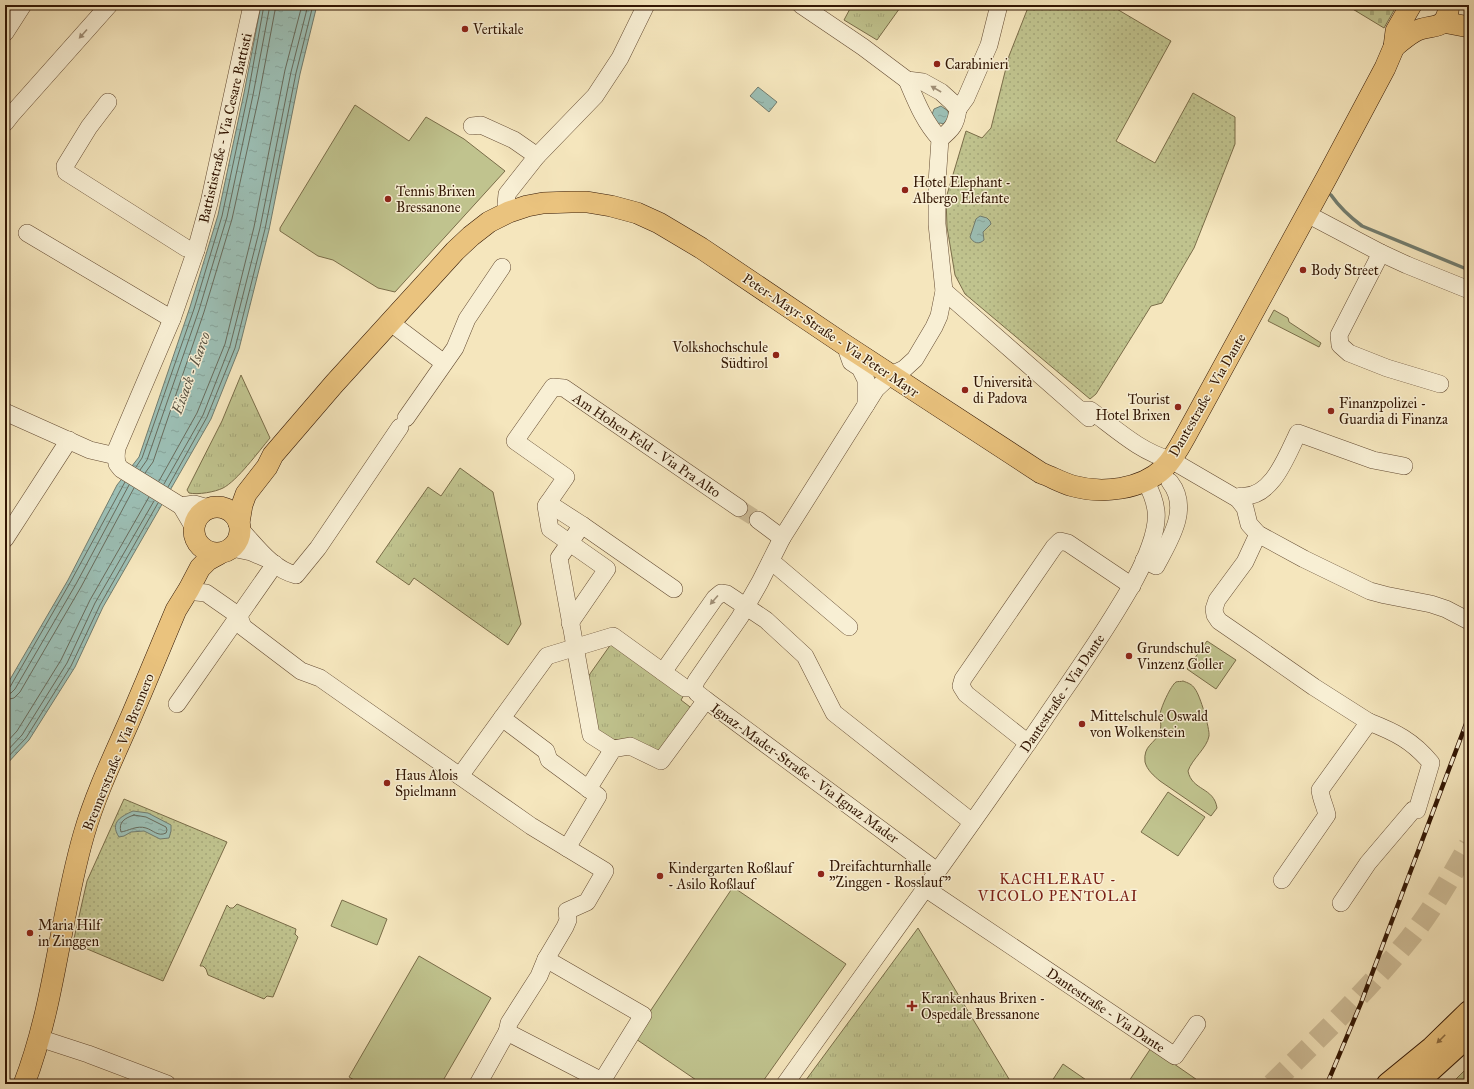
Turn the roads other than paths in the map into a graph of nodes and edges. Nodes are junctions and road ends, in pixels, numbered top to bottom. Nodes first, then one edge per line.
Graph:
1 (23, 5) edge
2 (109, 5) edge
3 (252, 5) edge
4 (646, 5) edge
5 (801, 5) edge
6 (999, 5) edge
7 (1410, 7) edge
8 (1442, 15) edge
9 (1469, 18) edge
10 (1469, 27) edge
11 (5, 33) edge
12 (1394, 47) junction
13 (907, 80) junction
14 (108, 102) dead end
15 (958, 110) junction
16 (5, 124) edge
17 (472, 126) dead end
18 (940, 139) junction
19 (537, 156) junction
20 (509, 212) junction
21 (1307, 214) junction
22 (27, 233) dead end
23 (196, 250) junction
24 (1381, 253) junction
25 (502, 267) dead end
26 (1469, 290) edge
27 (944, 291) junction
28 (172, 319) junction
29 (391, 322) junction
30 (845, 345) junction
31 (444, 363) junction
32 (891, 375) junction
33 (1440, 384) dead end
34 (866, 406) junction
35 (1081, 410) junction
36 (5, 412) edge
37 (69, 440) junction
38 (273, 455) junction
39 (116, 456) junction
40 (1171, 460) junction
41 (1404, 466) dead end
42 (1147, 472) junction
43 (1170, 482) dead end
44 (1238, 499) junction
45 (177, 503) junction
46 (548, 503) junction
47 (211, 507) junction
48 (739, 508) tunnel mouth
49 (758, 520) tunnel mouth
50 (582, 525) junction
51 (240, 526) junction
52 (195, 534) junction
53 (1258, 534) junction
54 (782, 538) junction
55 (5, 539) edge
56 (570, 543) junction
57 (225, 551) junction
58 (1144, 560) junction
59 (270, 561) junction
60 (770, 562) junction
61 (1132, 586) junction
62 (674, 589) dead end
63 (196, 592) dead end
64 (746, 607) junction
65 (176, 610) junction
66 (239, 616) junction
67 (1469, 621) edge
68 (570, 623) junction
69 (849, 627) dead end
70 (576, 648) junction
71 (663, 672) junction
72 (694, 688) junction
73 (706, 700) junction
74 (177, 704) dead end
75 (502, 718) junction
76 (1369, 722) junction
77 (1028, 743) junction
78 (613, 749) junction
79 (452, 774) junction
80 (588, 788) junction
81 (972, 822) junction
82 (567, 848) junction
83 (937, 871) junction
84 (1282, 880) dead end
85 (925, 888) junction
86 (1341, 903) dead end
87 (546, 959) junction
88 (1469, 1012) edge
89 (1197, 1024) dead end
90 (507, 1032) junction
91 (1469, 1035) edge
92 (39, 1038) junction
93 (24, 1084) edge
94 (167, 1084) edge
95 (478, 1084) edge
96 (785, 1084) edge
97 (1388, 1084) edge
98 (1415, 1084) edge

1 - 11 street
2 -> 16 street
3 - 23 street, Battististraße - Via Cesare Battisti
4 - 19 street
5 - 13 street
6 - 15 street
7 - 8 main road, Dantestraße - Via Dante
7 - 12 main road, Dantestraße - Via Dante
8 - 9 main road
8 - 10 main road
8 - 12 main road, Dantestraße - Via Dante
12 - 21 main road, Dantestraße - Via Dante
15 -> 13 street
13 - 18 street
14 - 23 street
15 - 18 street
17 - 19 street
18 - 27 street
19 - 20 street
20 - 29 main road, Brennerstraße - Via Brennero
20 - 30 main road, Peter-Mayr-Straße - Via Peter Mayr
21 - 24 street
21 - 40 main road, Dantestraße - Via Dante
22 - 28 street
23 - 28 street, Battististraße - Via Cesare Battisti
24 - 26 street
24 - 33 street
25 - 31 street
27 - 32 street
27 - 35 street
28 - 39 street, Battististraße - Via Cesare Battisti
29 - 31 street
29 - 38 main road, Brennerstraße - Via Brennero
30 - 32 main road, Peter-Mayr-Straße - Via Peter Mayr
30 - 34 street
31 - 59 street
32 - 34 street
32 - 42 main road, Peter-Mayr-Straße - Via Peter Mayr
34 - 54 street
35 - 40 street
35 - 42 street
36 - 37 street
37 - 39 street
37 - 55 street
38 - 47 main road, Brennerstraße - Via Brennero
38 - 51 main road, Brennerstraße - Via Brennero
39 - 45 street
40 - 42 main road, Dantestraße - Via Dante
40 - 44 street
41 - 44 street
42 - 58 street, Dantestraße - Via Dante
43 - 58 street
44 - 53 street
45 - 47 street
45 - 52 street
46 - 48 street, Am Hohen Feld - Via Pra Alto
46 - 50 street
46 - 56 street
47 - 51 main road
47 - 52 main road, Brennerstraße - Via Brennero
49 - 54 street
50 - 56 street
50 - 62 street
51 - 57 main road, Brennerstraße - Via Brennero
51 - 59 street
52 - 57 main road
52 - 65 main road, Brennerstraße - Via Brennero
53 - 67 street
53 - 76 street
54 - 60 street
56 - 68 street
56 - 68 street
57 - 59 street
57 - 65 main road, Brennerstraße - Via Brennero
58 - 61 street, Dantestraße - Via Dante
59 - 66 street
60 - 64 street
60 - 69 street
61 - 77 street, Dantestraße - Via Dante
61 - 77 street
63 - 66 street
64 -> 71 street
64 - 72 street
64 - 81 street
65 - 92 main road, Brennerstraße - Via Brennero
66 - 74 street
66 - 79 street
68 - 70 street
70 - 71 street
70 - 75 street
70 - 78 street
71 - 72 street
72 - 73 street, Ignaz-Mader-Straße - Via Ignaz Mader
73 - 78 street
73 - 83 street, Ignaz-Mader-Straße - Via Ignaz Mader
75 - 79 street
75 - 80 street
76 - 84 street
76 - 86 street
77 - 81 street, Dantestraße - Via Dante
78 - 80 street
79 - 82 street
80 - 82 street
81 - 83 street, Dantestraße - Via Dante
82 - 87 street
83 - 85 street, Dantestraße - Via Dante
85 - 89 street, Dantestraße - Via Dante
85 - 96 street, Dantestraße - Via Dante
87 - 90 street
87 - 90 street
88 -> 97 highway
90 - 95 street
91 - 98 highway
92 - 93 main road, Brennerstraße - Via Brennero
92 - 94 street

